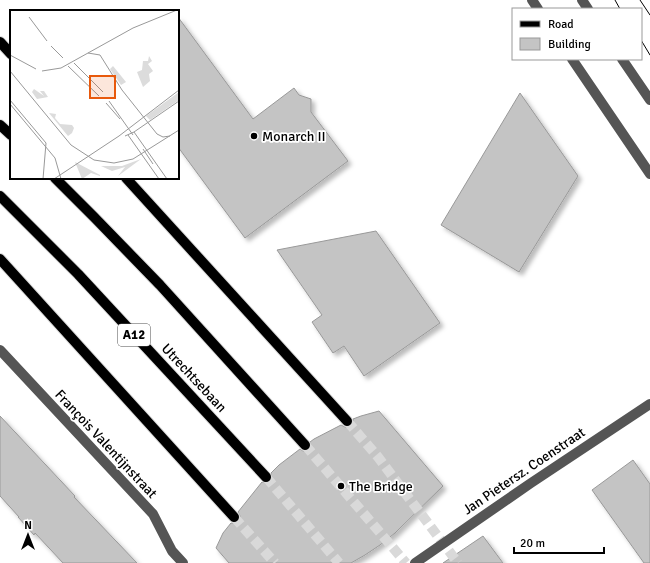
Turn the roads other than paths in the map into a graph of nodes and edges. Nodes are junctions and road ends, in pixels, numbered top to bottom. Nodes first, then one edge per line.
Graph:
1 (0, 42) edge
2 (10, 53) edge
3 (573, 60) edge
4 (623, 60) edge
5 (650, 100) edge
6 (0, 125) edge
7 (10, 134) edge
8 (650, 174) edge
9 (55, 179) edge
10 (127, 179) edge
11 (0, 196) edge
12 (0, 259) edge
13 (0, 350) edge
14 (650, 404) edge
15 (347, 421) tunnel mouth
16 (305, 445) tunnel mouth
17 (266, 476) tunnel mouth
18 (234, 517) tunnel mouth
19 (183, 563) edge
20 (415, 563) edge

1 - 2 main road
3 - 8 street
4 - 5 street
6 - 7 main road
9 - 16 main road
10 - 15 main road
11 - 17 main road, Utrechtsebaan / A12
12 - 18 main road
13 - 19 street, François Valentijnstraat
14 - 20 street, Jan Pietersz. Coenstraat

